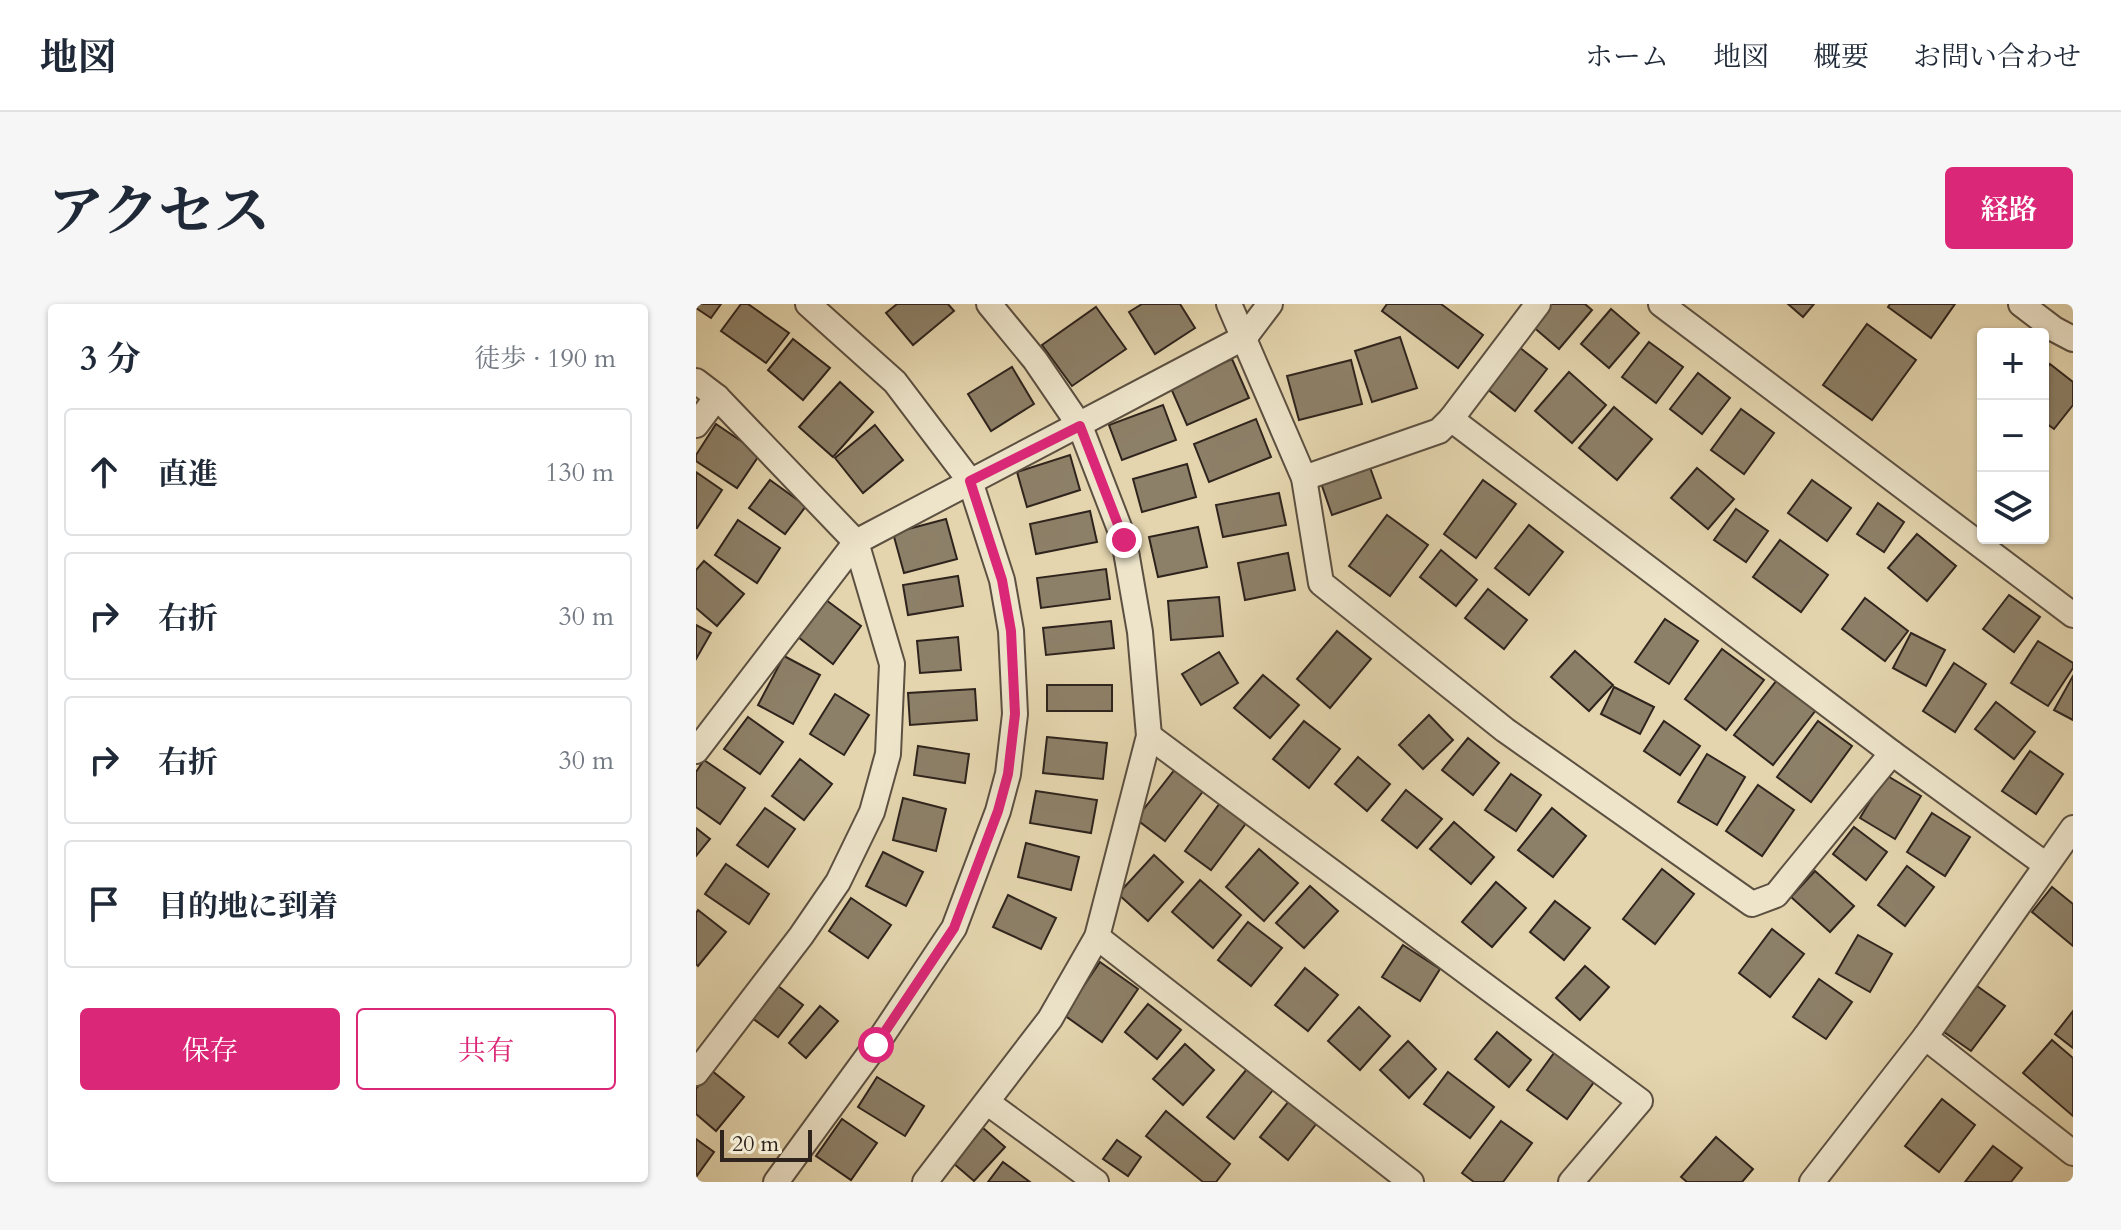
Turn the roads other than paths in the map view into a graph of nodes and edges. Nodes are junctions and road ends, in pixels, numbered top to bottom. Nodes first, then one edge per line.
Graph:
1 (808, 304) edge
2 (989, 304) edge
3 (1229, 304) edge
4 (1270, 304) edge
5 (1538, 304) edge
6 (1661, 304) edge
7 (2021, 304) edge
8 (1245, 337) junction
9 (2073, 339) edge
10 (696, 381) edge
11 (717, 397) junction
12 (1451, 419) junction
13 (696, 425) edge
14 (1080, 426) junction
15 (1304, 478) junction
16 (970, 481) junction
17 (856, 542) junction
18 (2073, 615) edge
19 (1149, 736) junction
20 (696, 751) edge
21 (1892, 753) junction
22 (2073, 828) edge
23 (2046, 865) junction
24 (1097, 937) junction
25 (1925, 1037) junction
26 (696, 1073) edge
27 (988, 1103) junction
28 (2073, 1153) edge
29 (776, 1182) edge
30 (925, 1182) edge
31 (1096, 1182) edge
32 (1411, 1182) edge
33 (1571, 1182) edge
34 (1812, 1182) edge

1 - 16 street
2 - 14 street
3 - 8 street
4 - 8 street
5 - 12 street
6 - 18 street
7 - 9 street
8 - 14 street
8 - 15 street
10 - 11 street
11 - 13 street
11 - 17 street
12 - 15 street
12 - 21 street
14 - 16 street
14 - 19 street
15 - 21 street
16 - 17 street
16 - 29 street
17 - 20 street
17 - 26 street
19 - 24 street
19 - 33 street
21 - 23 street
22 - 23 street
23 - 25 street
24 - 27 street
24 - 32 street
25 - 28 street
25 - 34 street
27 - 30 street
27 - 31 street

